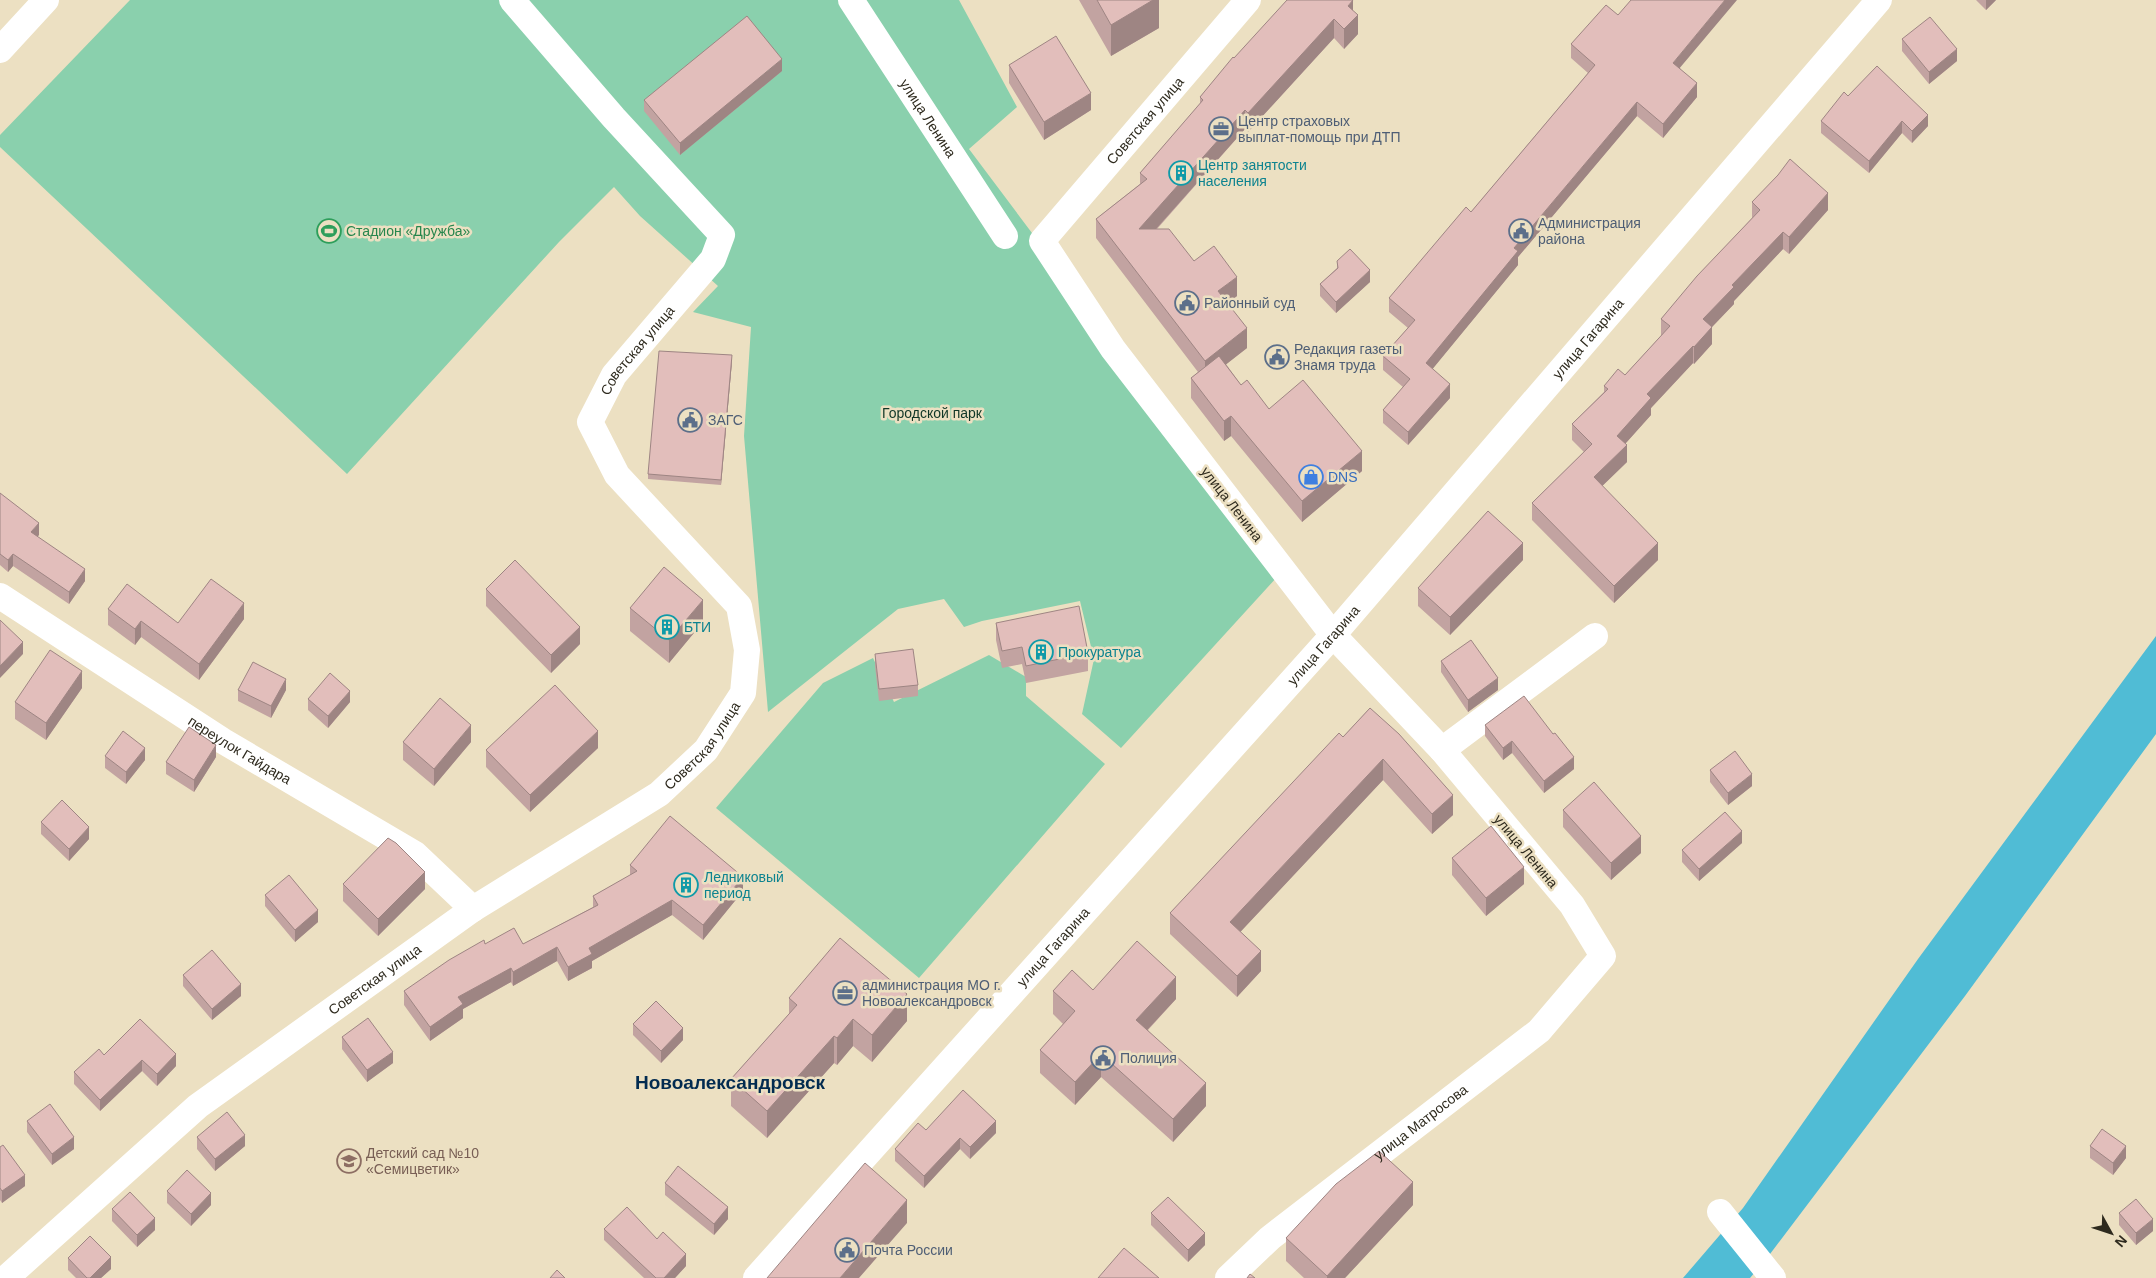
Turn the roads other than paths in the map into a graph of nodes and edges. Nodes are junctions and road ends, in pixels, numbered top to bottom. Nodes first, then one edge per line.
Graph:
1 (46, 0) edge
2 (512, 0) edge
3 (851, 0) edge
4 (1248, 0) edge
5 (1879, 0) edge
6 (0, 50) edge
7 (1005, 236) dead end
8 (1042, 241) joint
9 (0, 596) edge
10 (1333, 636) junction
11 (1594, 636) dead end
12 (1442, 750) junction
13 (473, 909) junction
14 (1603, 956) joint
15 (1720, 1212) dead end
16 (6, 1278) edge
17 (756, 1278) edge
18 (1228, 1278) edge
19 (1774, 1278) edge

1 - 6 street
2 - 13 street, Советская улица
3 - 7 street, улица Ленина
4 - 8 street, Советская улица
5 - 10 street, улица Гагарина
8 - 10 street, улица Ленина
9 - 13 street, переулок Гайдара
10 - 12 street, улица Ленина
10 - 17 street, улица Гагарина
11 - 12 street
12 - 14 street, улица Ленина
13 - 16 street, Советская улица
14 - 18 street, улица Матросова
15 - 19 street

